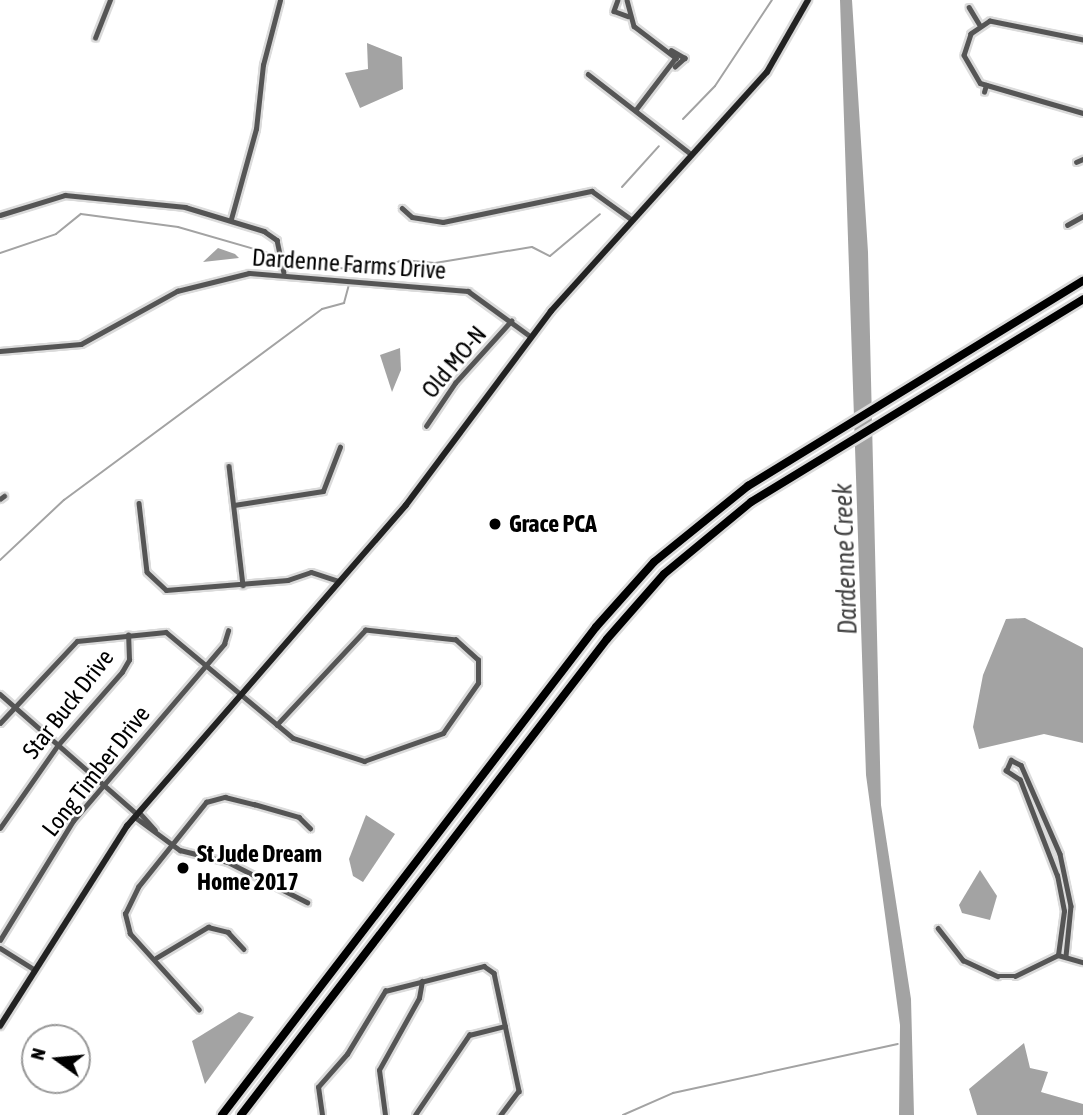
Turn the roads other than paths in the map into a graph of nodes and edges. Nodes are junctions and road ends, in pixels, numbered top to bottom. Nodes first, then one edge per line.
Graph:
1 (110, 0) edge
2 (280, 0) edge
3 (618, 0) edge
4 (626, 0) edge
5 (808, 0) edge
6 (969, 7) dead end
7 (628, 16) junction
8 (980, 25) junction
9 (95, 38) dead end
10 (1083, 40) edge
11 (588, 74) dead end
12 (986, 85) junction
13 (984, 92) dead end
14 (637, 108) junction
15 (1083, 113) edge
16 (691, 154) junction
17 (1083, 159) edge
18 (1076, 162) dead end
19 (402, 208) dead end
20 (0, 215) edge
21 (1083, 216) edge
22 (231, 219) junction
23 (631, 219) junction
24 (1067, 225) dead end
25 (284, 272) junction
26 (1083, 281) edge
27 (1083, 299) edge
28 (511, 321) junction
29 (530, 336) junction
30 (0, 351) edge
31 (426, 426) dead end
32 (340, 447) dead end
33 (229, 466) dead end
34 (139, 503) dead end
35 (234, 505) junction
36 (339, 581) junction
37 (243, 585) junction
38 (228, 631) dead end
39 (128, 635) junction
40 (207, 664) junction
41 (240, 693) junction
42 (0, 694) edge
43 (14, 706) junction
44 (0, 723) edge
45 (277, 725) junction
46 (58, 745) junction
47 (102, 784) junction
48 (137, 814) junction
49 (0, 828) edge
50 (310, 828) dead end
51 (170, 843) junction
52 (307, 902) dead end
53 (939, 928) dead end
54 (0, 940) edge
55 (0, 948) edge
56 (244, 949) dead end
57 (1058, 955) junction
58 (1066, 956) junction
59 (156, 958) junction
60 (1083, 962) edge
61 (34, 969) junction
62 (422, 981) junction
63 (199, 1010) dead end
64 (0, 1026) edge
65 (505, 1026) junction
66 (222, 1115) edge
67 (242, 1115) edge
68 (322, 1115) edge
69 (385, 1115) edge
70 (415, 1115) edge
71 (501, 1115) edge

1 - 9 street
2 - 22 street
3 - 7 street
4 - 7 street
5 - 16 main road
6 - 8 street
7 - 14 street
8 - 10 street
8 - 12 street
11 - 14 street
12 - 13 street
12 - 15 street
14 - 16 street
16 - 23 main road
17 - 18 street
19 - 23 street
20 - 22 street
21 - 24 street
22 - 25 street
23 - 29 main road
25 - 28 street, Dardenne Farms Drive
25 - 30 street, Dardenne Farms Drive
26 - 66 highway
27 - 67 highway
28 - 29 street, Dardenne Farms Drive
28 - 31 street, Old MO-N
29 - 36 main road
32 - 35 street
33 - 35 street
34 - 37 street
35 - 37 street
36 - 37 street
36 - 41 main road
38 - 40 street, Long Timber Drive
39 - 40 street
39 - 43 street
39 - 46 street, Star Buck Drive
40 - 41 street
40 - 47 street, Long Timber Drive
41 - 45 street
41 - 48 main road
42 - 43 street
43 - 44 street
43 - 46 street
45 - 45 street
46 - 47 street
46 - 49 street, Star Buck Drive
47 - 48 street
47 - 54 street, Long Timber Drive
48 - 51 street
48 - 61 main road
50 - 51 street
51 - 52 street
51 - 59 street
53 - 57 street
55 - 61 street
56 - 59 street
57 - 58 street
57 - 58 street
58 - 60 street
59 - 63 street
61 - 64 main road
62 - 65 street
62 - 68 street
62 - 69 street
65 - 70 street
65 - 71 street

